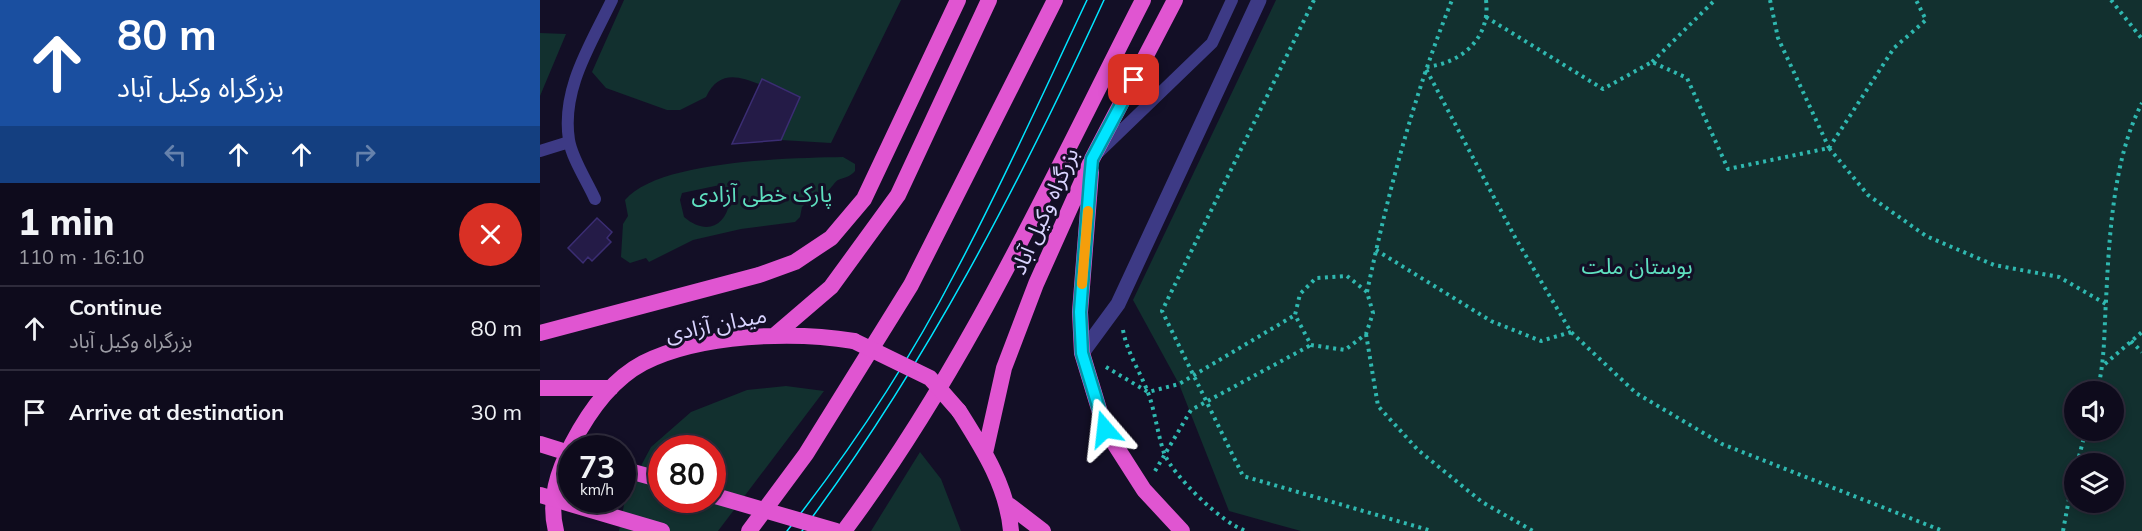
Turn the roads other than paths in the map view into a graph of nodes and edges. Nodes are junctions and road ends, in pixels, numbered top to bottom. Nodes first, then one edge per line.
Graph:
1 (612, 0) edge
2 (958, 0) edge
3 (989, 0) edge
4 (1055, 0) edge
5 (1143, 0) edge
6 (1175, 0) edge
7 (1232, 0) edge
8 (1259, 0) edge
9 (569, 142) junction
10 (540, 152) edge
11 (1092, 159) junction
12 (596, 199) dead end
13 (540, 333) edge
14 (775, 335) junction
15 (1082, 353) junction
16 (540, 387) edge
17 (611, 388) junction
18 (540, 444) edge
19 (558, 450) edge
20 (985, 453) junction
21 (540, 495) edge
22 (726, 499) edge
23 (1009, 505) junction
24 (555, 531) edge
25 (662, 531) edge
26 (749, 531) edge
27 (836, 531) edge
28 (844, 531) edge
29 (1011, 531) edge
30 (1043, 531) edge
31 (1182, 531) edge

1 - 9 lane
2 - 13 highway
3 - 14 highway
4 - 26 highway
5 - 28 highway, بزرگراه وکیل آباد
6 - 11 highway, بزرگراه وکیل آباد
7 - 11 lane
8 - 15 street
9 - 10 lane
9 - 12 lane
11 - 15 highway
11 - 20 highway, بزرگراه وکیل آباد
14 - 17 highway, میدان آزادی
14 - 20 highway, میدان آزادی, bridge
15 - 31 highway
16 - 17 highway
17 - 24 highway, میدان آزادی
18 - 19 highway, bridge
20 - 23 highway
21 - 25 highway, bridge
22 - 27 highway, bridge
23 - 29 highway
23 - 30 highway

